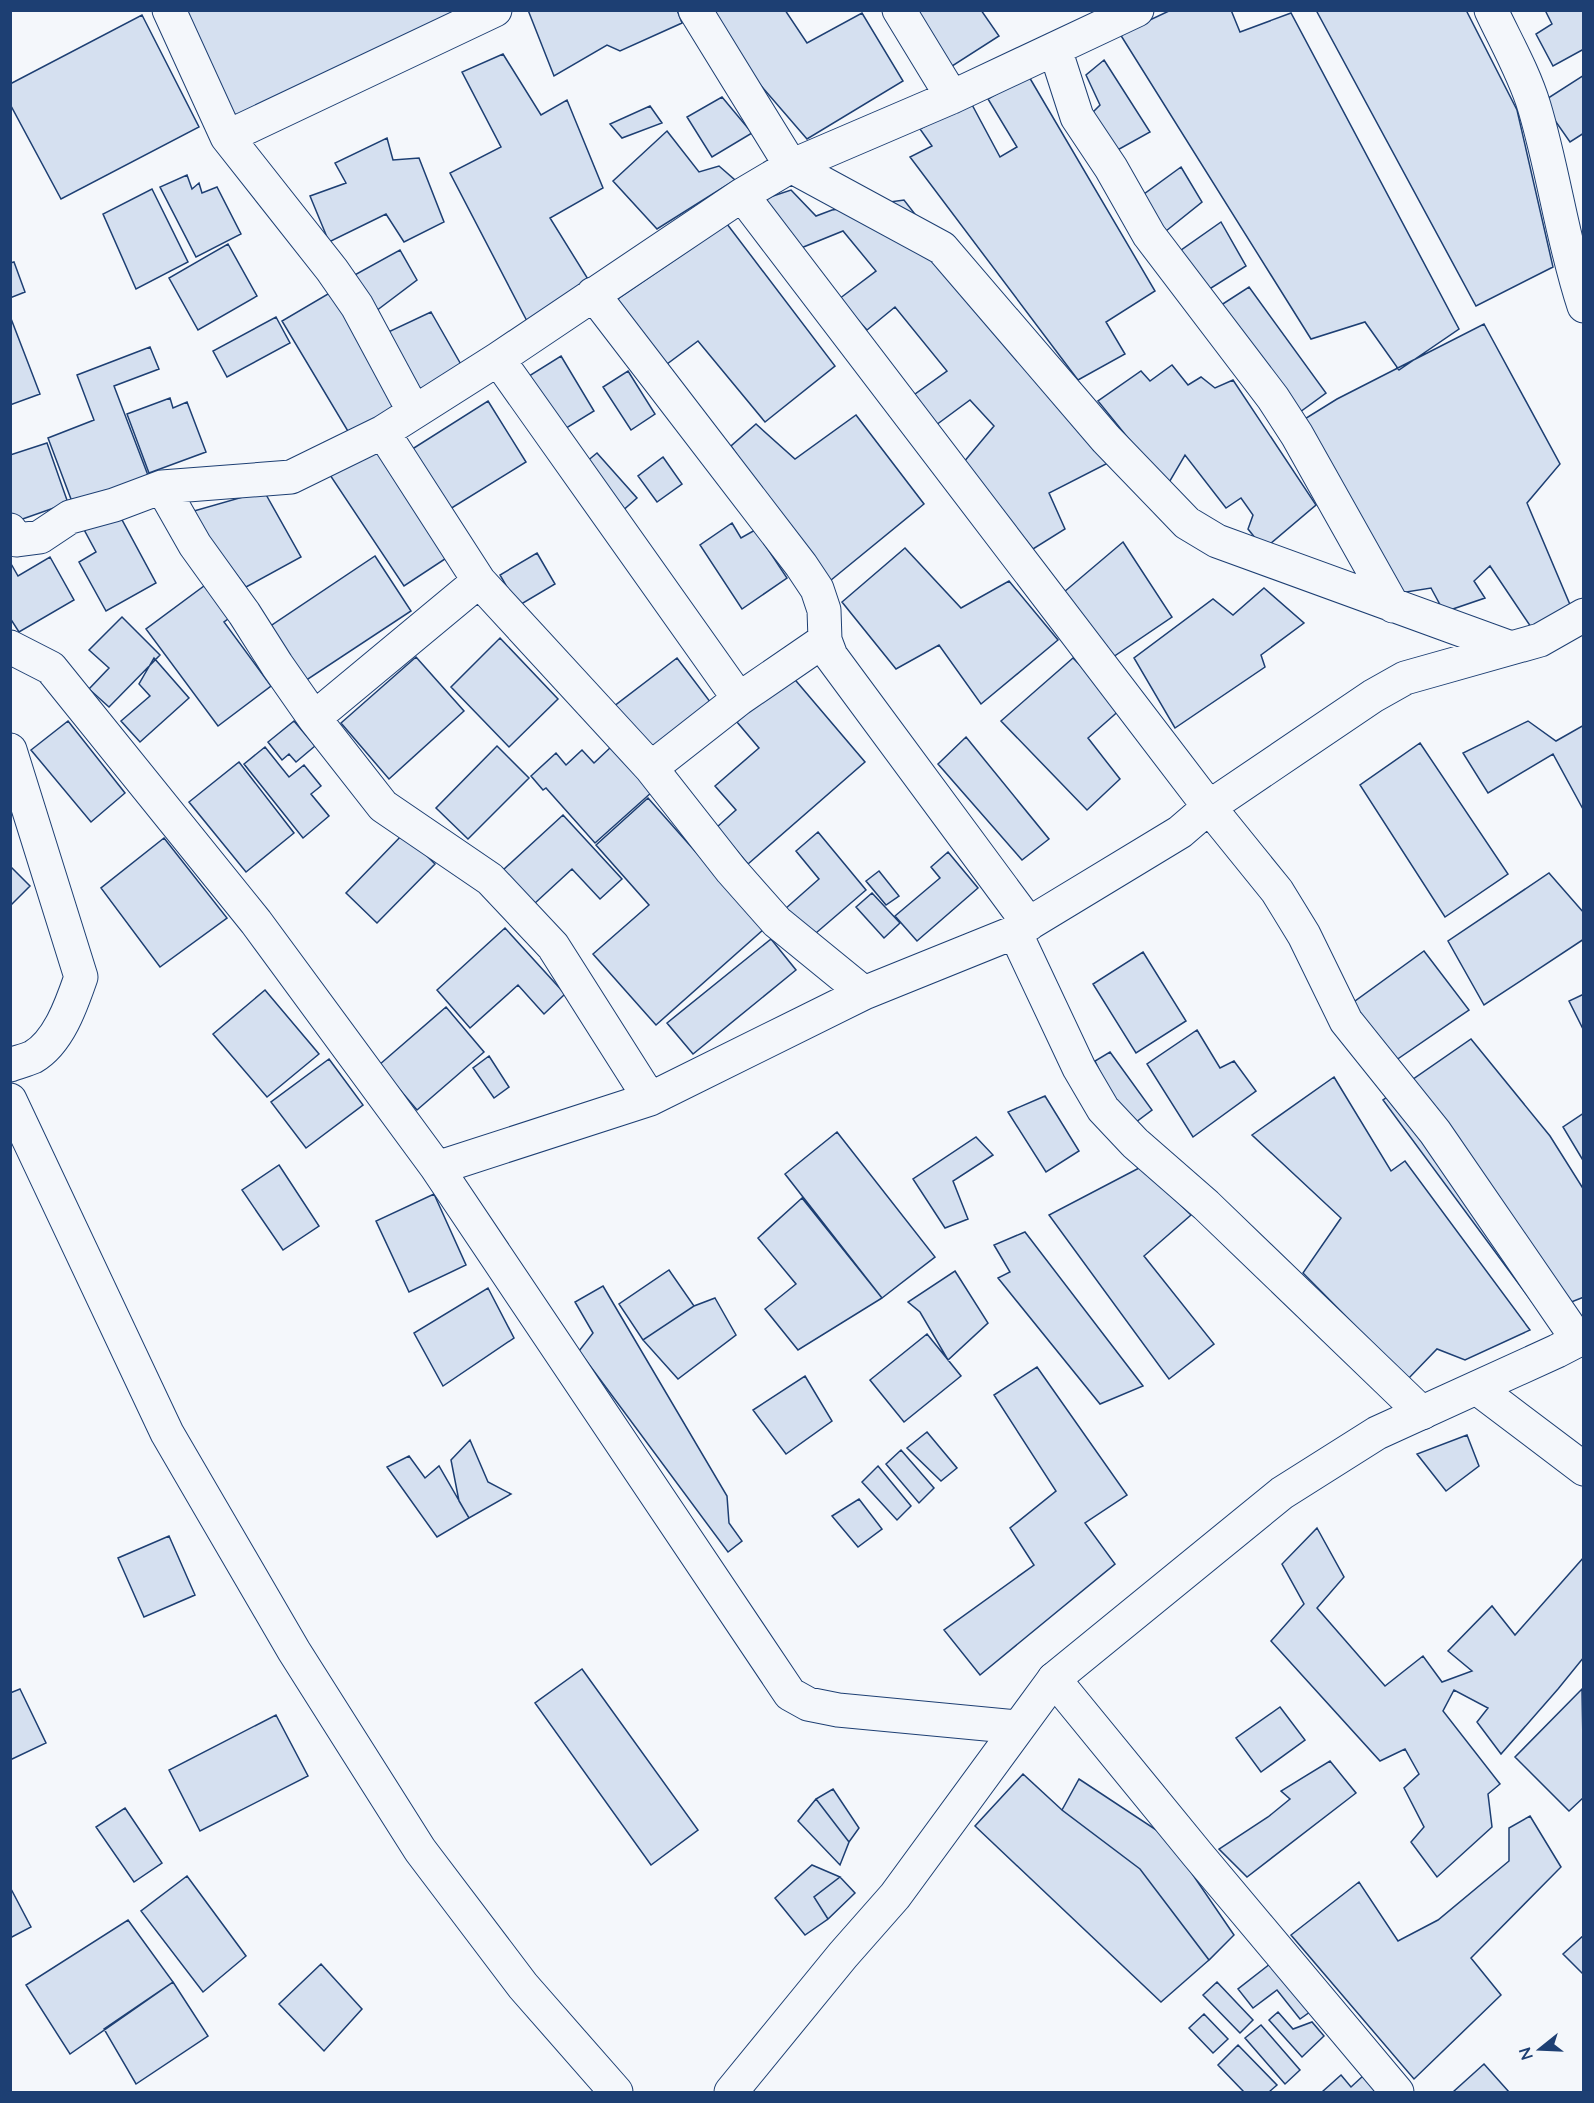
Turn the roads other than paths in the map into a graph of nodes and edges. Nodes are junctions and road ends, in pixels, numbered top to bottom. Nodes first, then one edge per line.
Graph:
1 (169, 10) edge
2 (495, 10) edge
3 (695, 10) edge
4 (899, 10) edge
5 (1137, 10) edge
6 (1491, 10) edge
7 (1055, 49) junction
8 (952, 97) junction
9 (227, 137) junction
10 (791, 165) junction
11 (742, 195) junction
12 (593, 294) junction
13 (1584, 306) edge
14 (498, 359) junction
15 (414, 412) junction
16 (383, 432) junction
17 (162, 487) junction
18 (10, 531) edge
19 (479, 581) junction
20 (1393, 606) junction
21 (1584, 615) edge
22 (825, 640) junction
23 (10, 647) edge
24 (1511, 648) junction
25 (739, 699) junction
26 (314, 718) junction
27 (10, 750) edge
28 (651, 768) junction
29 (1209, 807) junction
30 (1022, 928) junction
31 (864, 993) junction
32 (10, 1065) edge
33 (650, 1099) junction
34 (10, 1100) edge
35 (437, 1168) junction
36 (1581, 1338) edge
37 (1477, 1388) junction
38 (1422, 1413) junction
39 (1584, 1469) edge
40 (1054, 1679) junction
41 (1018, 1727) junction
42 (616, 2092) edge
43 (731, 2092) edge
44 (1397, 2092) edge

1 - 9 street
2 - 9 street
3 - 10 street
4 - 8 street
5 - 7 street
6 - 13 street
7 - 8 street
7 - 20 street
8 - 10 street
9 - 15 street
10 - 11 street
10 - 20 street
11 - 12 street
11 - 29 street
12 - 14 street
12 - 22 street
14 - 15 street
14 - 25 street
15 - 16 street
16 - 17 street
16 - 19 street
17 - 18 street
17 - 26 street
19 - 26 street
19 - 28 street
20 - 24 street
21 - 24 street
22 - 25 street
22 - 30 street
23 - 35 street
24 - 29 street
25 - 28 street
26 - 33 street
27 - 32 street
28 - 31 street
29 - 30 street
29 - 36 street
30 - 31 street
30 - 38 street
31 - 33 street
33 - 35 street
34 - 42 street
35 - 41 street
36 - 37 street
37 - 38 street
37 - 39 street
38 - 40 street
40 - 41 street
40 - 44 street
41 - 43 street

